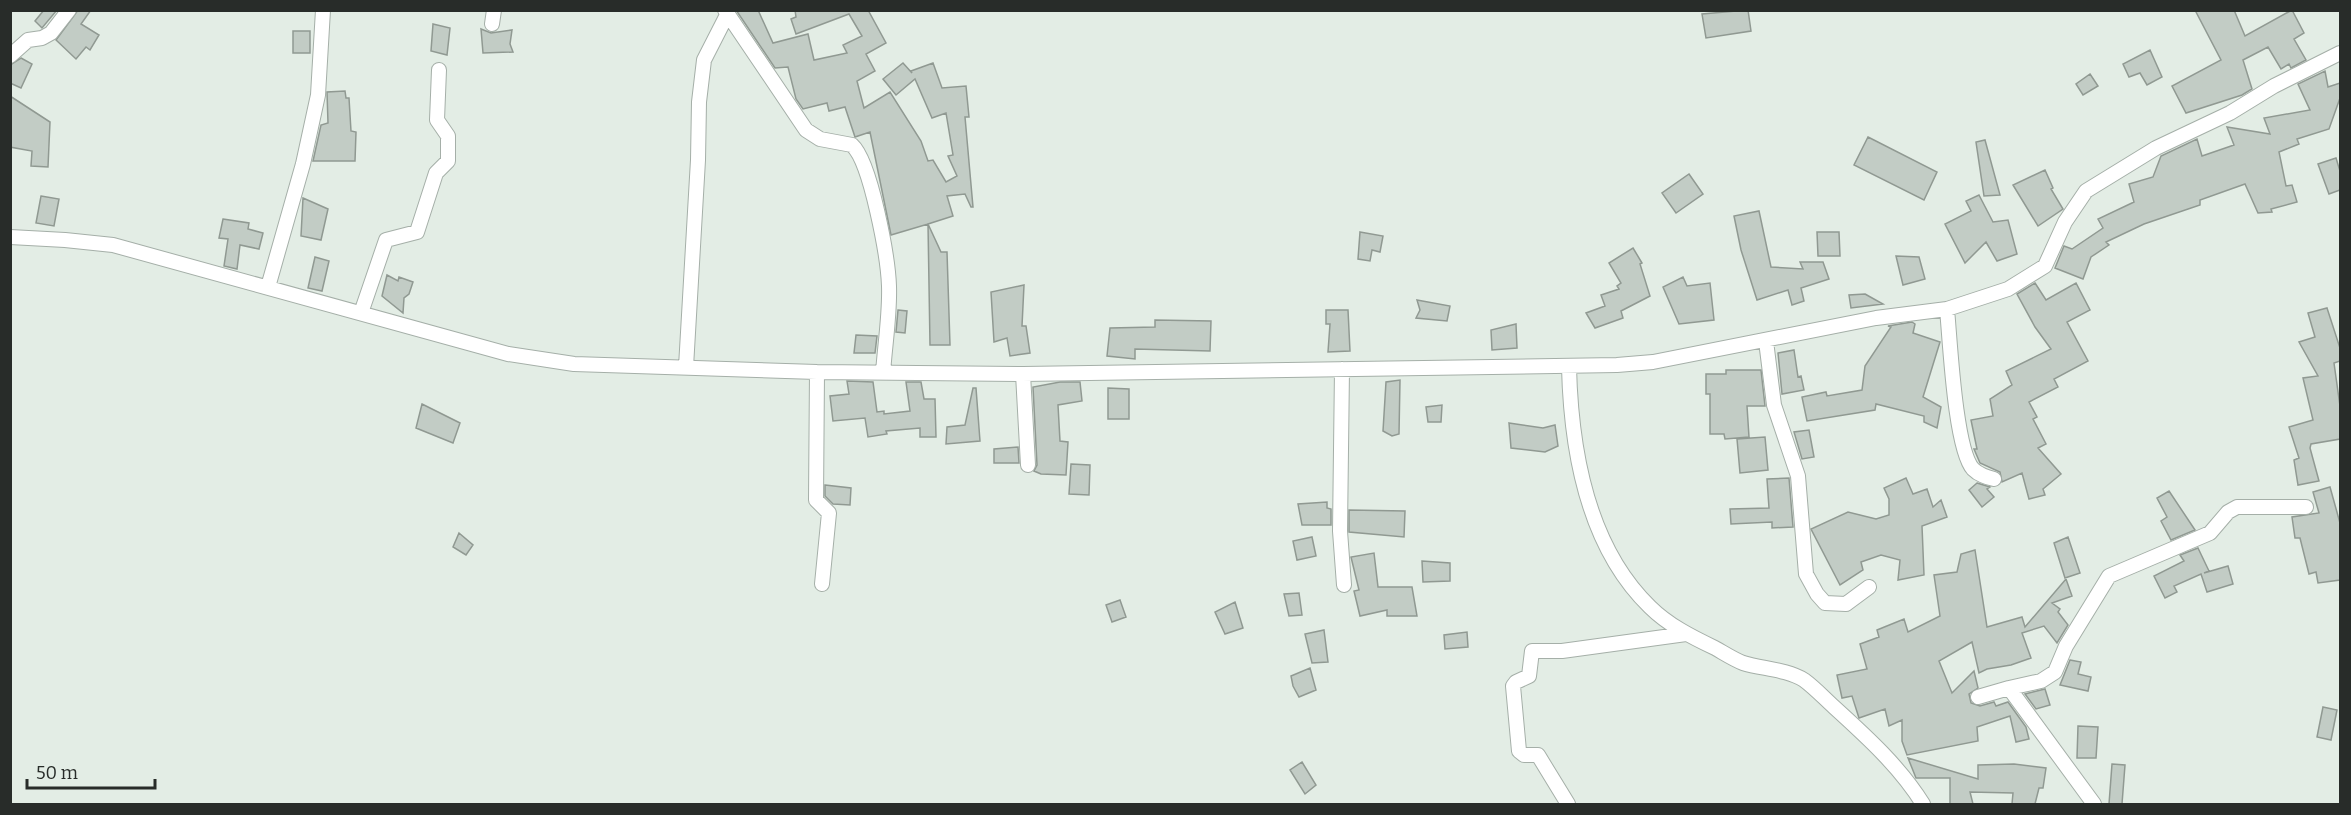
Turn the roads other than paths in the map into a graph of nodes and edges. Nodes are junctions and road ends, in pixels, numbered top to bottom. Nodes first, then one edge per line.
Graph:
1 (69, 10) edge
2 (323, 10) edge
3 (726, 13) edge
4 (2340, 53) edge
5 (10, 56) edge
6 (439, 70) dead end
7 (10, 237) edge
8 (268, 287) junction
9 (1947, 309) junction
10 (361, 313) junction
11 (1766, 341) junction
12 (686, 367) junction
13 (1569, 368) junction
14 (1342, 369) junction
15 (817, 372) junction
16 (883, 373) junction
17 (1023, 375) junction
18 (1028, 465) dead end
19 (1994, 479) dead end
20 (2306, 507) dead end
21 (822, 584) dead end
22 (1344, 585) dead end
23 (1869, 587) dead end
24 (1686, 634) junction
25 (2009, 688) junction
26 (1978, 697) dead end
27 (1568, 804) edge
28 (1923, 804) edge
29 (2094, 804) edge

1 - 5 street
2 - 8 street
3 - 12 street
3 - 16 street
4 - 9 street
6 - 10 street
7 - 8 street
8 - 10 street
9 - 11 street
9 - 19 street
10 - 12 street
11 - 13 street
11 - 23 street
12 - 15 street
13 - 14 street
13 - 24 street
14 - 17 street
14 - 22 street
15 - 16 street
15 - 21 street
16 - 17 street
17 - 18 street
20 - 25 street
24 - 27 street
24 - 28 street
25 - 26 street
25 - 29 street

